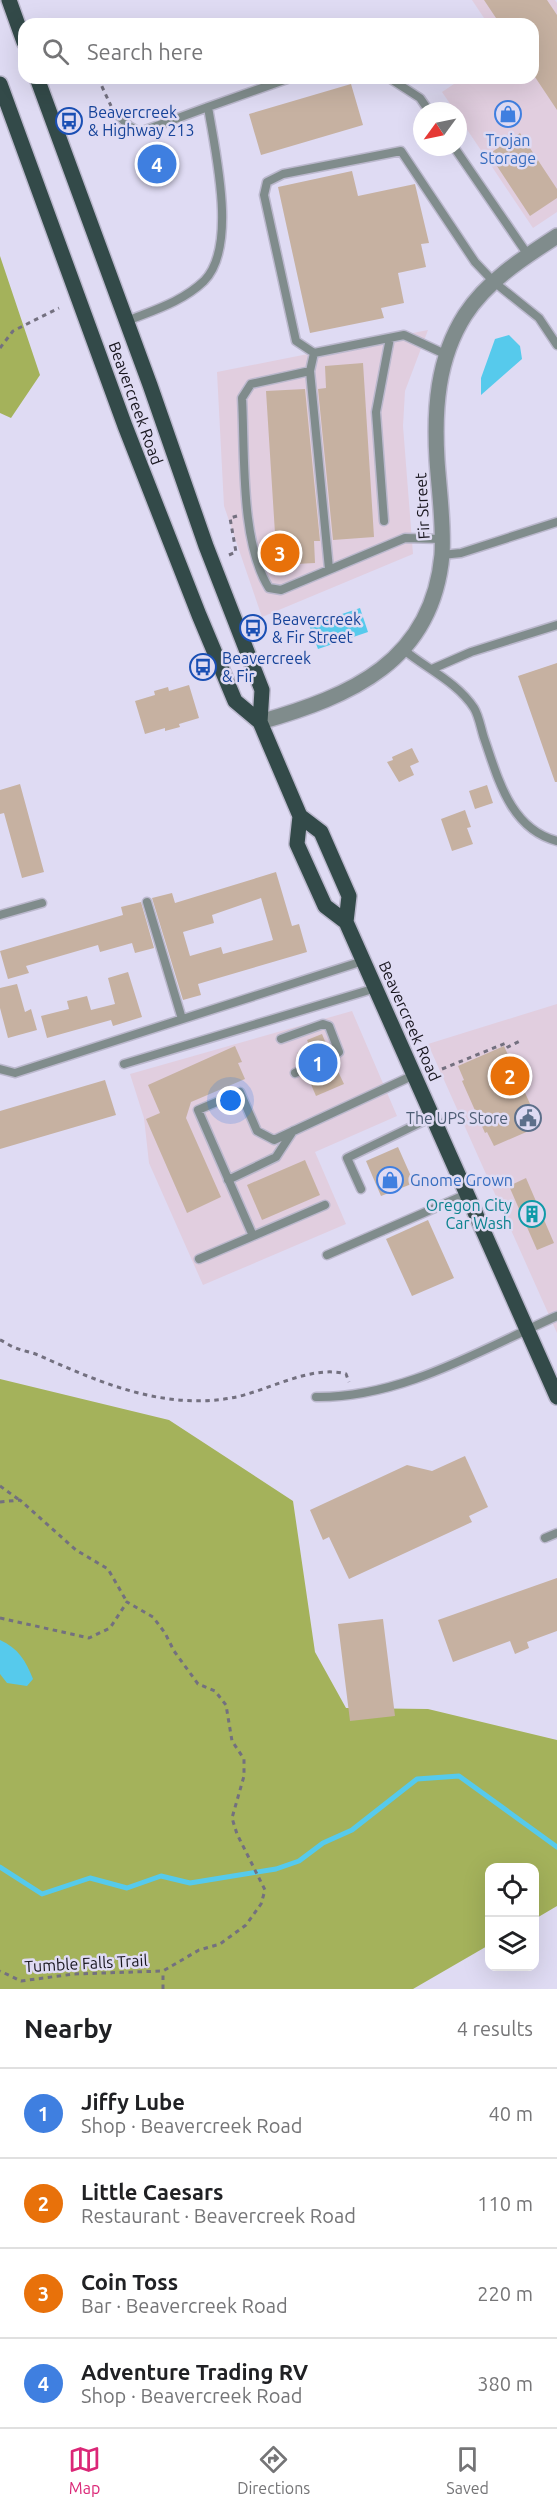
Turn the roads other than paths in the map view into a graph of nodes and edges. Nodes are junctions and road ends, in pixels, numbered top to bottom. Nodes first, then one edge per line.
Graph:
1 (9, 0) edge
2 (18, 25) edge
3 (0, 84) edge
4 (39, 84) edge
5 (273, 84) edge
6 (398, 84) edge
7 (423, 102) edge
8 (208, 107) junction
9 (118, 115) road end
10 (460, 156) edge
11 (557, 236) edge
12 (528, 255) junction
13 (494, 282) junction
14 (127, 321) junction
15 (390, 338) junction
16 (557, 345) edge
17 (314, 353) junction
18 (447, 356) junction
19 (310, 371) junction
20 (384, 521) dead end
21 (557, 522) edge
22 (442, 538) junction
23 (442, 555) junction
24 (329, 569) junction
25 (557, 625) edge
26 (404, 650) junction
27 (432, 669) junction
28 (260, 722) junction
29 (300, 816) junction
30 (557, 841) edge
31 (147, 902) dead end
32 (42, 903) dead end
33 (0, 915) edge
34 (346, 922) junction
35 (363, 961) junction
36 (376, 988) junction
37 (182, 1019) junction
38 (281, 1039) dead end
39 (332, 1057) dead end
40 (124, 1064) dead end
41 (0, 1069) edge
42 (304, 1069) dead end
43 (295, 1073) dead end
44 (414, 1075) junction
45 (432, 1117) junction
46 (293, 1131) junction
47 (228, 1180) junction
48 (361, 1189) dead end
49 (467, 1194) junction
50 (325, 1205) dead end
51 (253, 1236) junction
52 (327, 1255) dead end
53 (198, 1259) dead end
54 (557, 1316) edge
55 (526, 1329) junction
56 (316, 1396) dead end
57 (557, 1397) edge
58 (557, 1533) edge
59 (545, 1538) dead end

1 - 2 main road
3 - 28 main road, Beavercreek Road
4 - 14 main road, Beavercreek Road
5 - 8 lane
6 - 7 lane
8 - 9 lane
8 - 14 lane
10 - 12 lane
11 - 12 street, Fir Street
12 - 13 street, Fir Street
13 - 16 lane
13 - 17 lane
13 - 18 street, Fir Street
14 - 28 main road, Beavercreek Road
15 - 17 lane
15 - 18 lane
15 - 20 lane
17 - 19 lane
18 - 22 street, Fir Street
19 - 24 lane
19 - 24 lane
21 - 23 lane
22 - 23 street, Fir Street
22 - 24 lane
23 - 26 street, Fir Street
25 - 27 lane
26 - 27 lane
26 - 28 street, Fir Street
27 - 30 lane
28 - 29 main road, Beavercreek Road
29 - 34 main road, Beavercreek Road
29 - 34 main road, Beavercreek Road
31 - 37 lane
32 - 33 lane
34 - 35 main road, Beavercreek Road
35 - 36 main road, Beavercreek Road
35 - 37 lane
36 - 40 lane
36 - 44 main road, Beavercreek Road
37 - 41 lane
38 - 39 lane
42 - 43 lane
44 - 45 main road, Beavercreek Road
44 - 46 lane
45 - 48 lane
45 - 49 main road, Beavercreek Road
46 - 47 lane
46 - 47 lane
47 - 51 lane
49 - 52 lane
49 - 55 main road, Beavercreek Road
50 - 51 lane
51 - 53 lane
54 - 55 lane
55 - 56 lane
55 - 57 main road, Beavercreek Road
58 - 59 lane

